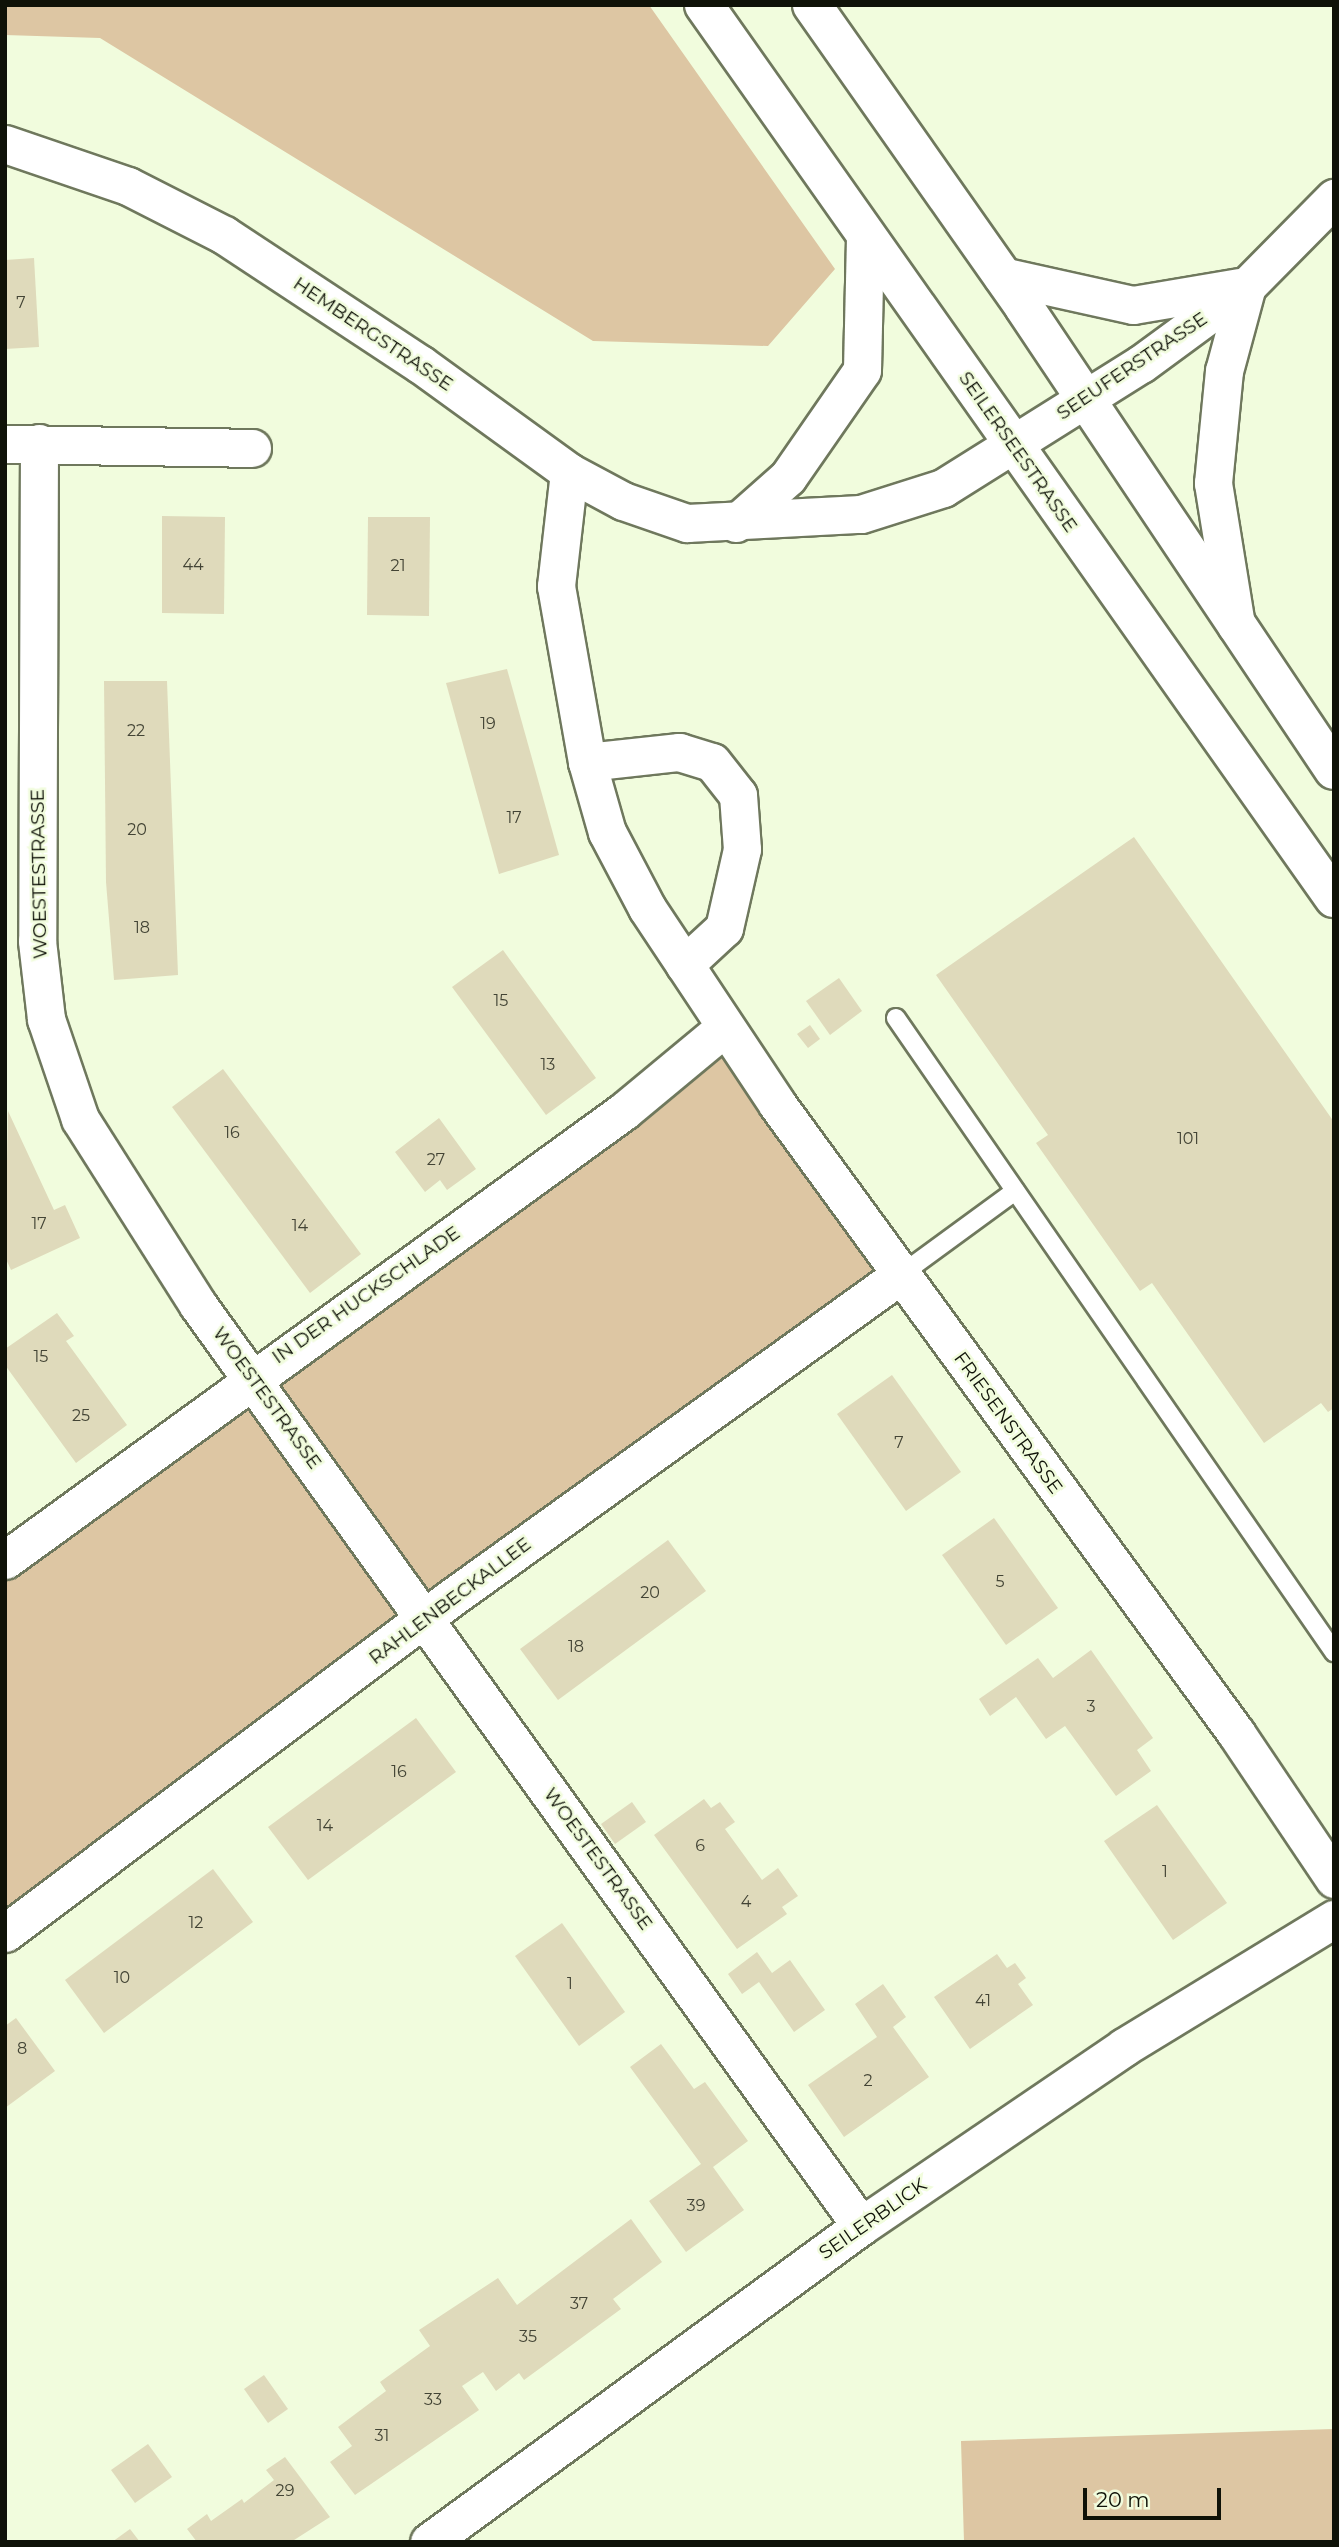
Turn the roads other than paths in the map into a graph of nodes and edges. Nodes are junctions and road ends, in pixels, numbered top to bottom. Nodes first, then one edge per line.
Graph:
1 (704, 5) edge
2 (812, 5) edge
3 (5, 144) edge
4 (1334, 198) edge
5 (865, 236) junction
6 (1002, 276) junction
7 (1247, 286) junction
8 (1083, 400) junction
9 (22, 443) edge
10 (1016, 445) junction
11 (252, 448) dead end
12 (569, 472) junction
13 (736, 523) junction
14 (1237, 630) junction
15 (587, 762) junction
16 (1334, 770) edge
17 (1334, 898) edge
18 (684, 965) junction
19 (896, 1018) dead end
20 (725, 1027) junction
21 (1015, 1191) junction
22 (900, 1276) junction
23 (252, 1376) junction
24 (5, 1560) edge
25 (427, 1618) junction
26 (1334, 1652) edge
27 (1334, 1879) edge
28 (1334, 1919) edge
29 (5, 1933) edge
30 (861, 2225) junction
31 (429, 2542) edge

1 - 5 main road, SEILERSEESTRASSE
2 - 6 main road
3 - 12 street, HEMBERGSTRASSE
4 - 7 street, SEEUFERSTRASSE
5 - 10 main road, SEILERSEESTRASSE
5 - 13 street
6 - 7 street, SEEUFERSTRASSE
6 - 8 main road
7 - 8 street, SEEUFERSTRASSE
7 - 14 street, SEEUFERSTRASSE
8 - 10 street, SEEUFERSTRASSE
8 - 14 main road
9 - 11 street
9 - 23 street, WOESTESTRASSE
10 - 13 street, HEMBERGSTRASSE
10 - 17 main road, SEILERSEESTRASSE
12 - 13 street, HEMBERGSTRASSE
12 - 15 street, FRIESENSTRASSE
14 - 16 main road
15 - 18 street, FRIESENSTRASSE
15 - 18 street
18 - 20 street, FRIESENSTRASSE
19 - 21 lane
20 - 22 street, FRIESENSTRASSE
20 - 23 street, IN DER HUCKSCHLADE
21 - 22 lane
21 - 26 lane
22 - 25 street, RAHLENBECKALLEE
22 - 27 street, FRIESENSTRASSE
23 - 24 street, IN DER HUCKSCHLADE
23 - 25 street, WOESTESTRASSE
25 - 29 street, RAHLENBECKALLEE
25 - 30 street, WOESTESTRASSE
28 - 30 street, SEILERBLICK
30 - 31 street, SEILERBLICK

